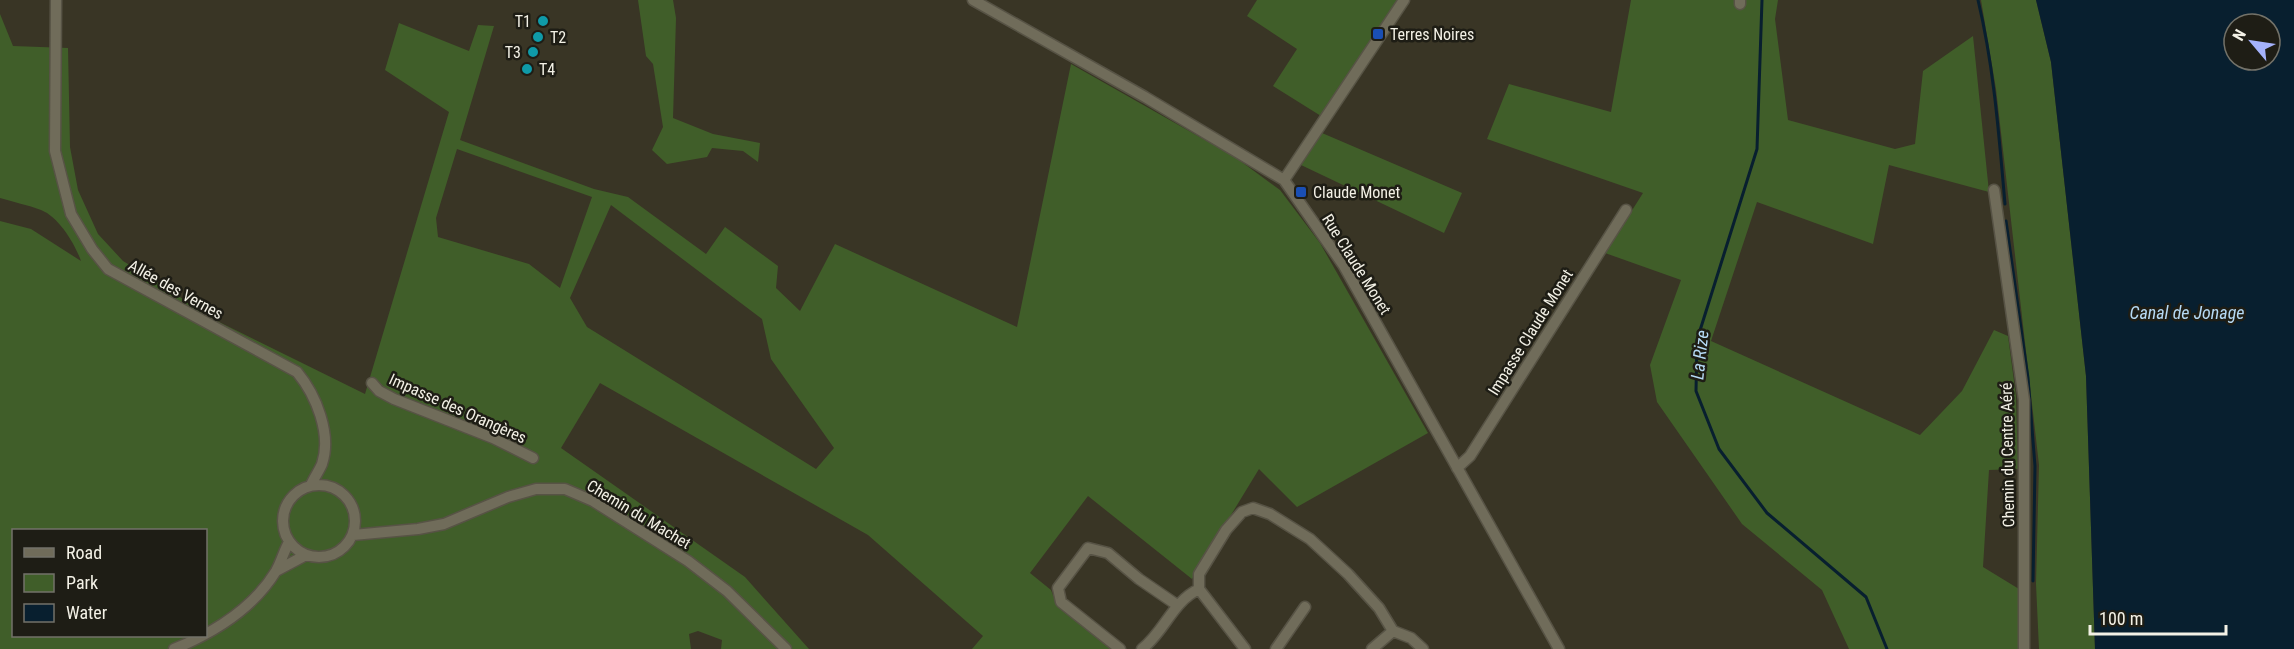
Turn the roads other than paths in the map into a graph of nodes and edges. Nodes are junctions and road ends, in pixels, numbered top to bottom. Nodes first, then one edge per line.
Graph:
1 (56, 0) edge
2 (973, 0) edge
3 (1404, 0) edge
4 (1284, 180) junction
5 (1994, 190) dead end
6 (1626, 210) dead end
7 (372, 383) dead end
8 (533, 458) dead end
9 (322, 462) junction
10 (1457, 468) junction
11 (311, 485) junction
12 (333, 487) junction
13 (356, 519) junction
14 (379, 532) junction
15 (353, 535) junction
16 (289, 542) junction
17 (306, 555) junction
18 (276, 571) junction
19 (1199, 590) junction
20 (1177, 605) junction
21 (1305, 607) dead end
22 (1393, 631) junction
23 (207, 635) edge
24 (204, 637) edge
25 (174, 649) edge
26 (786, 649) edge
27 (1120, 649) edge
28 (1142, 649) edge
29 (1245, 649) edge
30 (1276, 649) edge
31 (1372, 649) edge
32 (1423, 649) edge
33 (1558, 649) edge
34 (2024, 649) edge

1 - 9 street, Allée des Vernes
2 - 4 street, Rue Claude Monet
3 - 4 street
4 - 10 street, Rue Claude Monet
5 - 34 street, Chemin du Centre Aéré
6 - 10 street, Impasse Claude Monet
7 - 8 street, Impasse des Orangères
9 - 11 street, Allée des Vernes
9 - 12 street, Allée des Vernes
10 - 33 street, Rue Claude Monet
11 - 12 street
11 - 16 street
12 - 13 street
13 - 14 street
13 - 15 street
14 - 15 street, Chemin du Machet
14 - 26 street, Chemin du Machet
15 - 17 street
16 - 17 street
16 - 18 street
17 - 18 street
18 - 23 street
19 - 20 street
19 - 22 street
19 - 29 street
20 - 27 street
20 - 28 street
21 - 30 street
22 - 31 street
22 - 32 street
24 - 25 street

